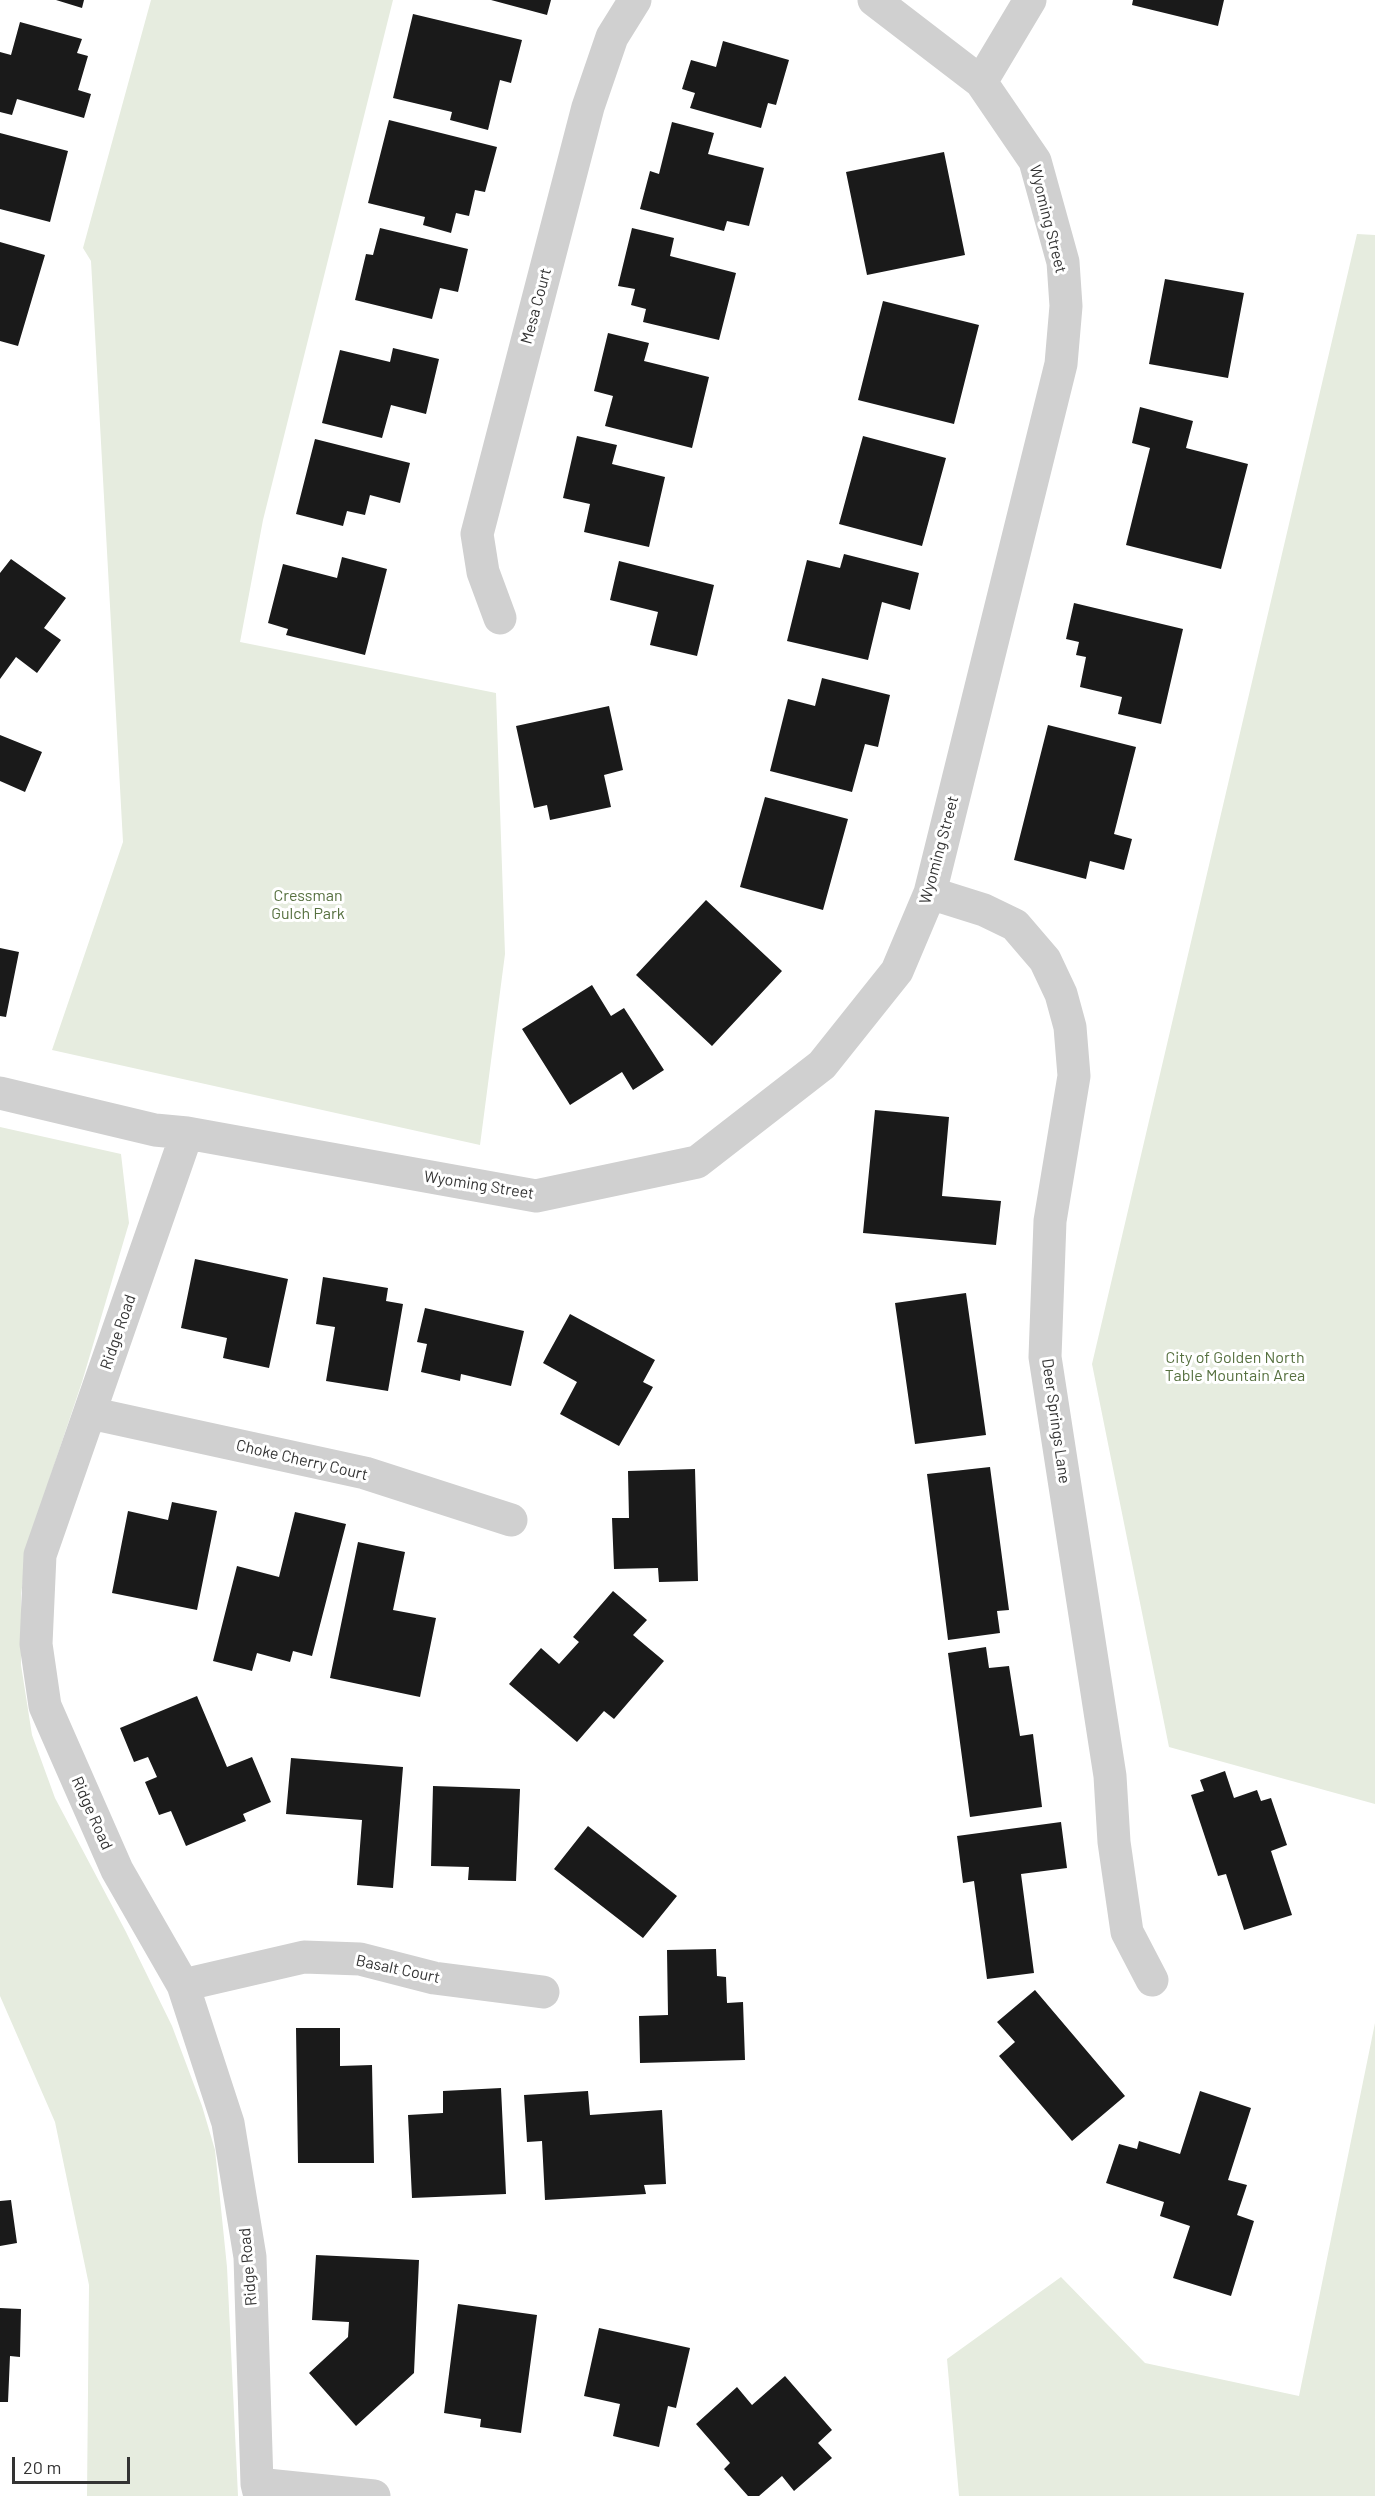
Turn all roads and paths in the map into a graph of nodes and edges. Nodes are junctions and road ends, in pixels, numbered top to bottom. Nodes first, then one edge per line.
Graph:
1 (635, 0) edge
2 (874, 0) edge
3 (1030, 0) edge
4 (981, 82) junction
5 (500, 618) dead end
6 (930, 893) junction
7 (0, 1093) edge
8 (187, 1132) junction
9 (90, 1413) junction
10 (511, 1520) dead end
11 (1152, 1980) dead end
12 (183, 1985) junction
13 (543, 1992) dead end
14 (259, 2490) edge
15 (374, 2496) edge

1 - 5 street, Mesa Court
2 - 4 street, Wyoming Street
3 - 4 street
4 - 6 street, Wyoming Street
6 - 8 street, Wyoming Street
6 - 11 street, Deer Springs Lane
7 - 8 street, Wyoming Street
8 - 9 street, Ridge Road
9 - 10 street, Choke Cherry Court
9 - 12 street, Ridge Road
12 - 13 street, Basalt Court
12 - 14 street, Ridge Road
14 - 15 street

